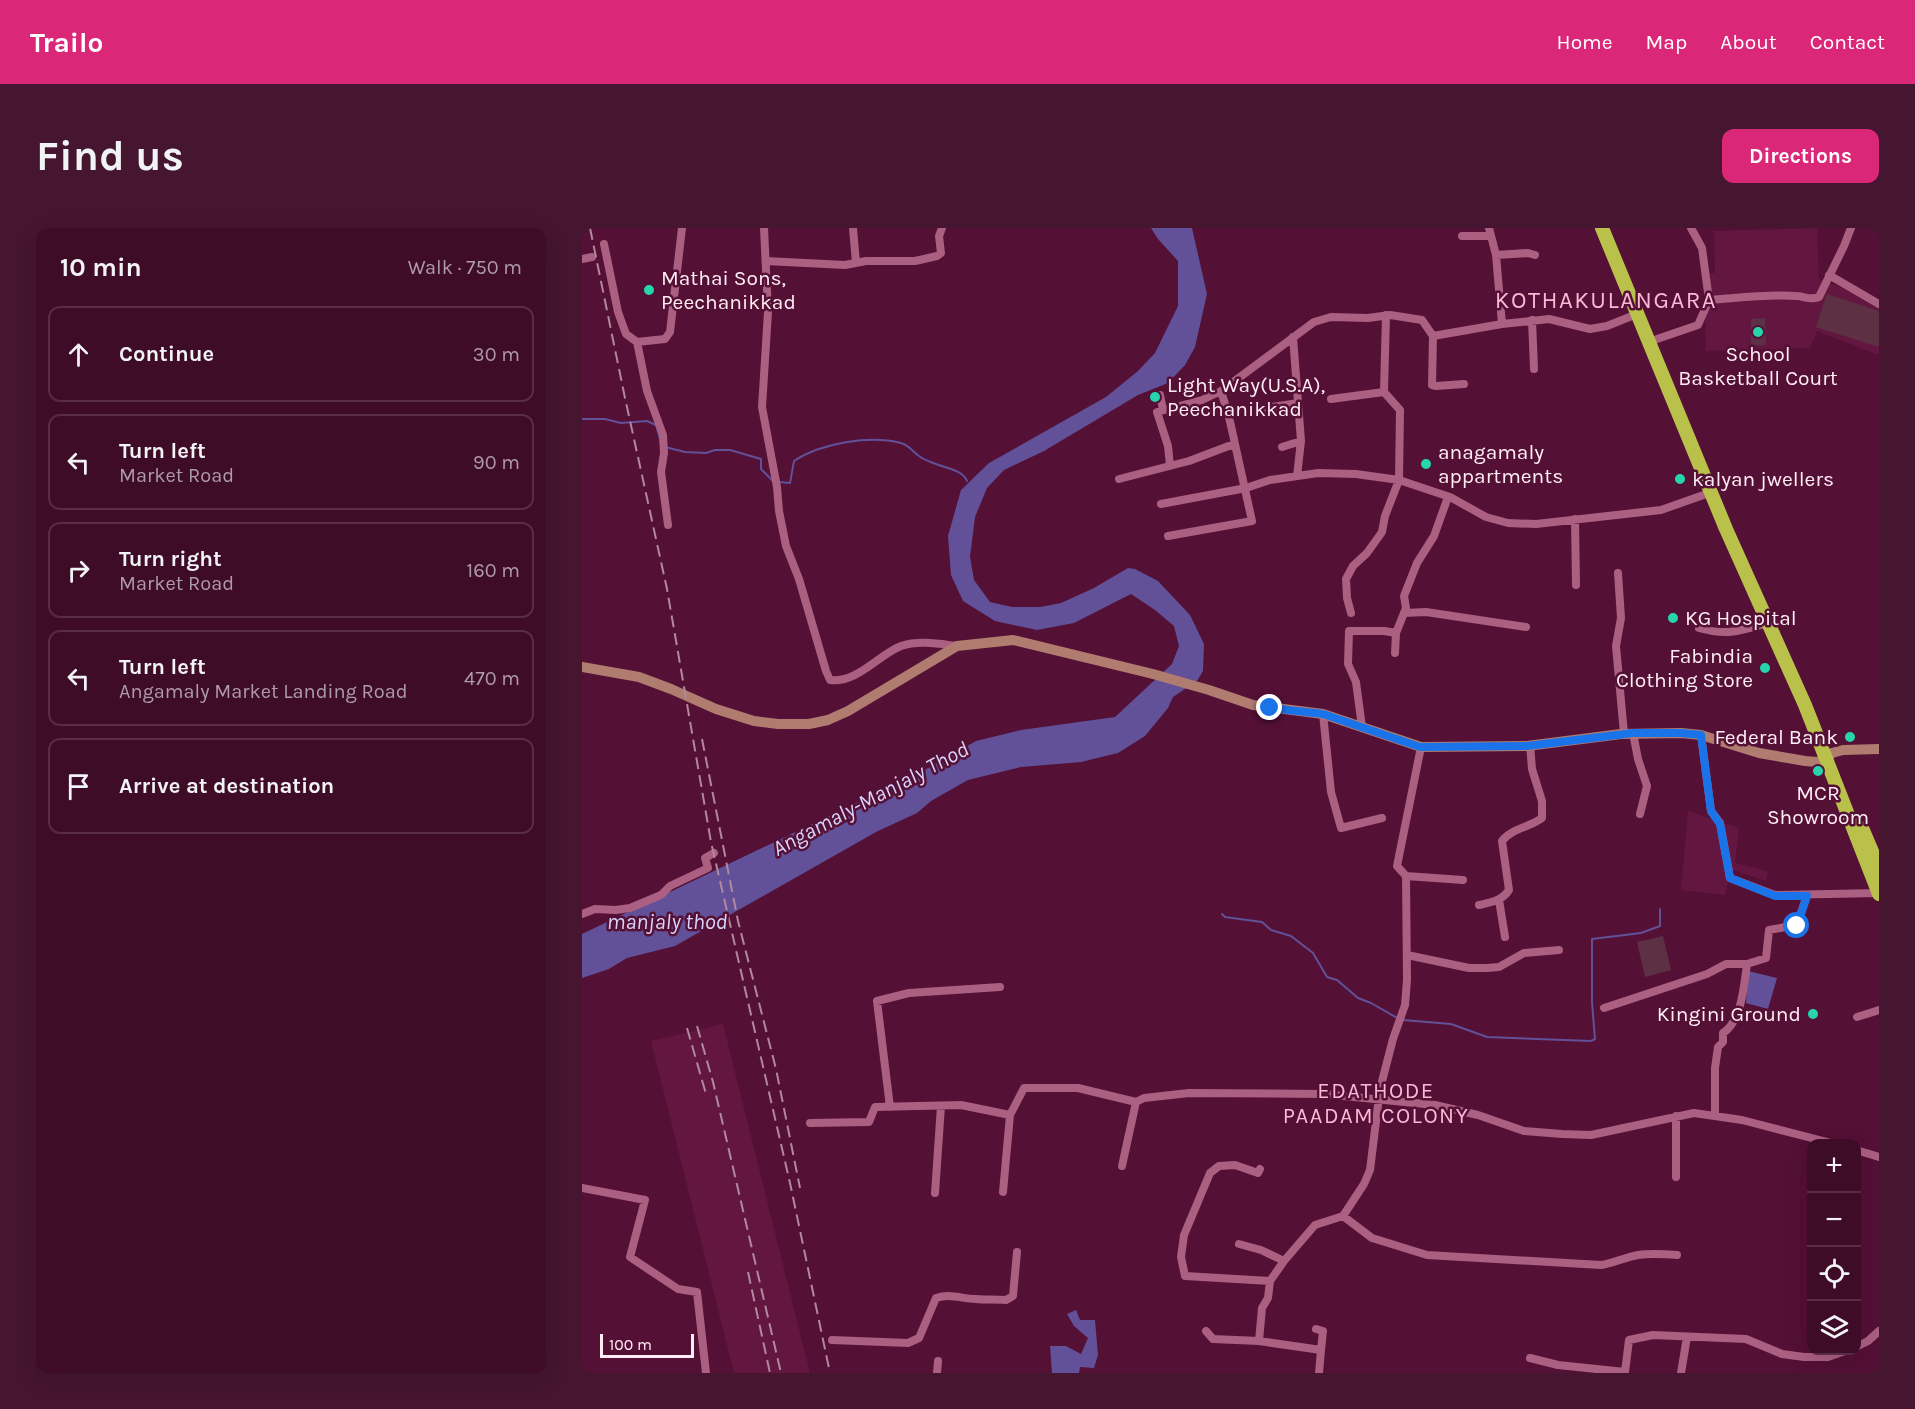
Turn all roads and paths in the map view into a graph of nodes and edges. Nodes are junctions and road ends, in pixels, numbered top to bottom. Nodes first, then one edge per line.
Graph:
1 (682, 228) edge
2 (764, 228) edge
3 (853, 228) edge
4 (942, 228) edge
5 (1602, 228) edge
6 (1613, 228) edge
7 (1691, 228) edge
8 (1851, 228) edge
9 (1490, 232) edge
10 (1462, 236) dead end
11 (604, 244) dead end
12 (1496, 255) junction
13 (1535, 255) dead end
14 (592, 257) dead end
15 (582, 259) edge
16 (766, 261) junction
17 (856, 263) junction
18 (1829, 275) junction
19 (1709, 300) junction
20 (1879, 304) edge
21 (1637, 314) junction
22 (1386, 315) junction
23 (1533, 320) junction
24 (1502, 324) junction
25 (1433, 336) junction
26 (1293, 337) junction
27 (1657, 339) junction
28 (637, 342) junction
29 (1534, 369) dead end
30 (1464, 384) dead end
31 (1221, 392) junction
32 (1384, 392) junction
33 (1160, 395) dead end
34 (1331, 399) dead end
35 (1298, 403) junction
36 (1258, 409) dead end
37 (1163, 410) junction
38 (1301, 441) junction
39 (1234, 444) junction
40 (1282, 447) dead end
41 (1170, 465) junction
42 (1298, 476) junction
43 (1119, 479) dead end
44 (1399, 480) junction
45 (1246, 488) junction
46 (1712, 492) junction
47 (1448, 497) junction
48 (1161, 504) dead end
49 (1575, 519) junction
50 (668, 525) dead end
51 (1168, 536) dead end
52 (1618, 573) dead end
53 (1576, 585) dead end
54 (1404, 613) junction
55 (1351, 614) dead end
56 (1768, 623) junction
57 (1526, 627) dead end
58 (1698, 628) dead end
59 (1396, 633) junction
60 (957, 646) junction
61 (1395, 653) dead end
62 (582, 667) edge
63 (1323, 714) junction
64 (1362, 728) junction
65 (1628, 734) junction
66 (1701, 735) junction
67 (1530, 745) junction
68 (1420, 747) junction
69 (1879, 749) edge
70 (1829, 756) junction
71 (1640, 814) dead end
72 (1382, 818) dead end
73 (714, 853) dead end
74 (1879, 868) edge
75 (1406, 876) junction
76 (1462, 880) dead end
77 (1879, 894) edge
78 (1807, 896) junction
79 (1499, 900) junction
80 (1479, 905) dead end
81 (582, 914) edge
82 (1505, 937) dead end
83 (1559, 950) dead end
84 (1407, 955) junction
85 (1747, 964) junction
86 (1000, 987) dead end
87 (1604, 1008) dead end
88 (1879, 1010) edge
89 (1857, 1017) dead end
90 (1379, 1101) junction
91 (1136, 1102) junction
92 (941, 1106) junction
93 (890, 1107) junction
94 (1010, 1115) junction
95 (1676, 1116) junction
96 (1715, 1116) junction
97 (810, 1123) dead end
98 (1819, 1139) edge
99 (1861, 1151) edge
100 (1879, 1157) edge
101 (1122, 1166) dead end
102 (1260, 1169) dead end
103 (1676, 1177) dead end
104 (582, 1188) edge
105 (935, 1192) dead end
106 (1003, 1192) dead end
107 (1343, 1216) junction
108 (1239, 1244) dead end
109 (1017, 1252) dead end
110 (1677, 1255) dead end
111 (1284, 1261) junction
112 (1270, 1281) junction
113 (1316, 1329) dead end
114 (1879, 1331) edge
115 (1206, 1332) dead end
116 (1687, 1337) junction
117 (832, 1340) dead end
118 (1259, 1341) junction
119 (1861, 1345) edge
120 (1321, 1350) junction
121 (1834, 1355) edge
122 (1530, 1358) dead end
123 (938, 1361) dead end
124 (1625, 1372) edge
125 (706, 1373) edge
126 (937, 1373) edge
127 (1319, 1373) edge
128 (1681, 1373) edge

1 - 28 street
2 - 16 street
3 - 17 street
4 - 17 street
5 - 21 highway
6 - 27 highway
7 - 19 street
8 - 18 street
9 - 10 street
9 - 12 street
11 - 28 street
12 - 13 street
12 - 24 street
14 - 15 street
16 - 17 street
16 - 60 street
18 - 19 street
18 - 20 street
19 - 27 street
21 - 23 street
21 - 46 highway
22 - 25 street
22 - 26 street
22 - 32 street
23 - 24 street
23 - 29 street
24 - 25 street
25 - 30 street
26 - 31 street
26 - 35 street
27 - 70 highway
28 - 50 street
31 - 37 street
31 - 39 street
32 - 34 street
32 - 44 street
33 - 37 street
35 - 36 street
35 - 38 street
37 - 41 street
38 - 40 street
38 - 42 street
39 - 41 street
39 - 45 street
41 - 43 street
42 - 44 street
42 - 45 street
44 - 47 street
44 - 55 street
45 - 48 street
45 - 51 street
46 - 49 street
46 - 56 highway
47 - 49 street
47 - 54 street
49 - 53 street
52 - 65 street
54 - 57 street
54 - 59 street
56 - 58 street
56 - 70 highway
59 - 61 street
59 - 64 street
60 - 62 main road
60 - 63 main road
63 - 64 main road
63 - 72 street
64 - 68 main road
65 - 66 main road
65 - 67 main road
65 - 71 street
66 - 70 main road
66 - 78 street
67 - 68 main road
67 - 79 street
68 - 75 street
69 - 70 main road
70 - 74 highway
70 - 77 highway
73 - 81 street
75 - 76 street
75 - 84 street
77 - 78 street
78 - 85 street
79 - 80 street
79 - 82 street
83 - 84 street
84 - 90 street
85 - 87 street
85 - 96 street
86 - 93 street
88 - 89 street
90 - 91 street
90 - 95 street
90 - 107 street
91 - 94 street
91 - 101 street
92 - 93 street
92 - 94 street
92 - 105 street
93 - 97 street
94 - 106 street
95 - 96 street
95 - 103 street
96 - 98 street
99 - 100 street
102 - 112 street
104 - 125 street
107 - 110 street
107 - 111 street
108 - 111 street
109 - 117 street
111 - 112 street
112 - 118 street
113 - 120 street
114 - 119 street
115 - 118 street
116 - 121 street
116 - 124 street
116 - 128 street
118 - 120 street
120 - 127 street
122 - 124 street
123 - 126 street

